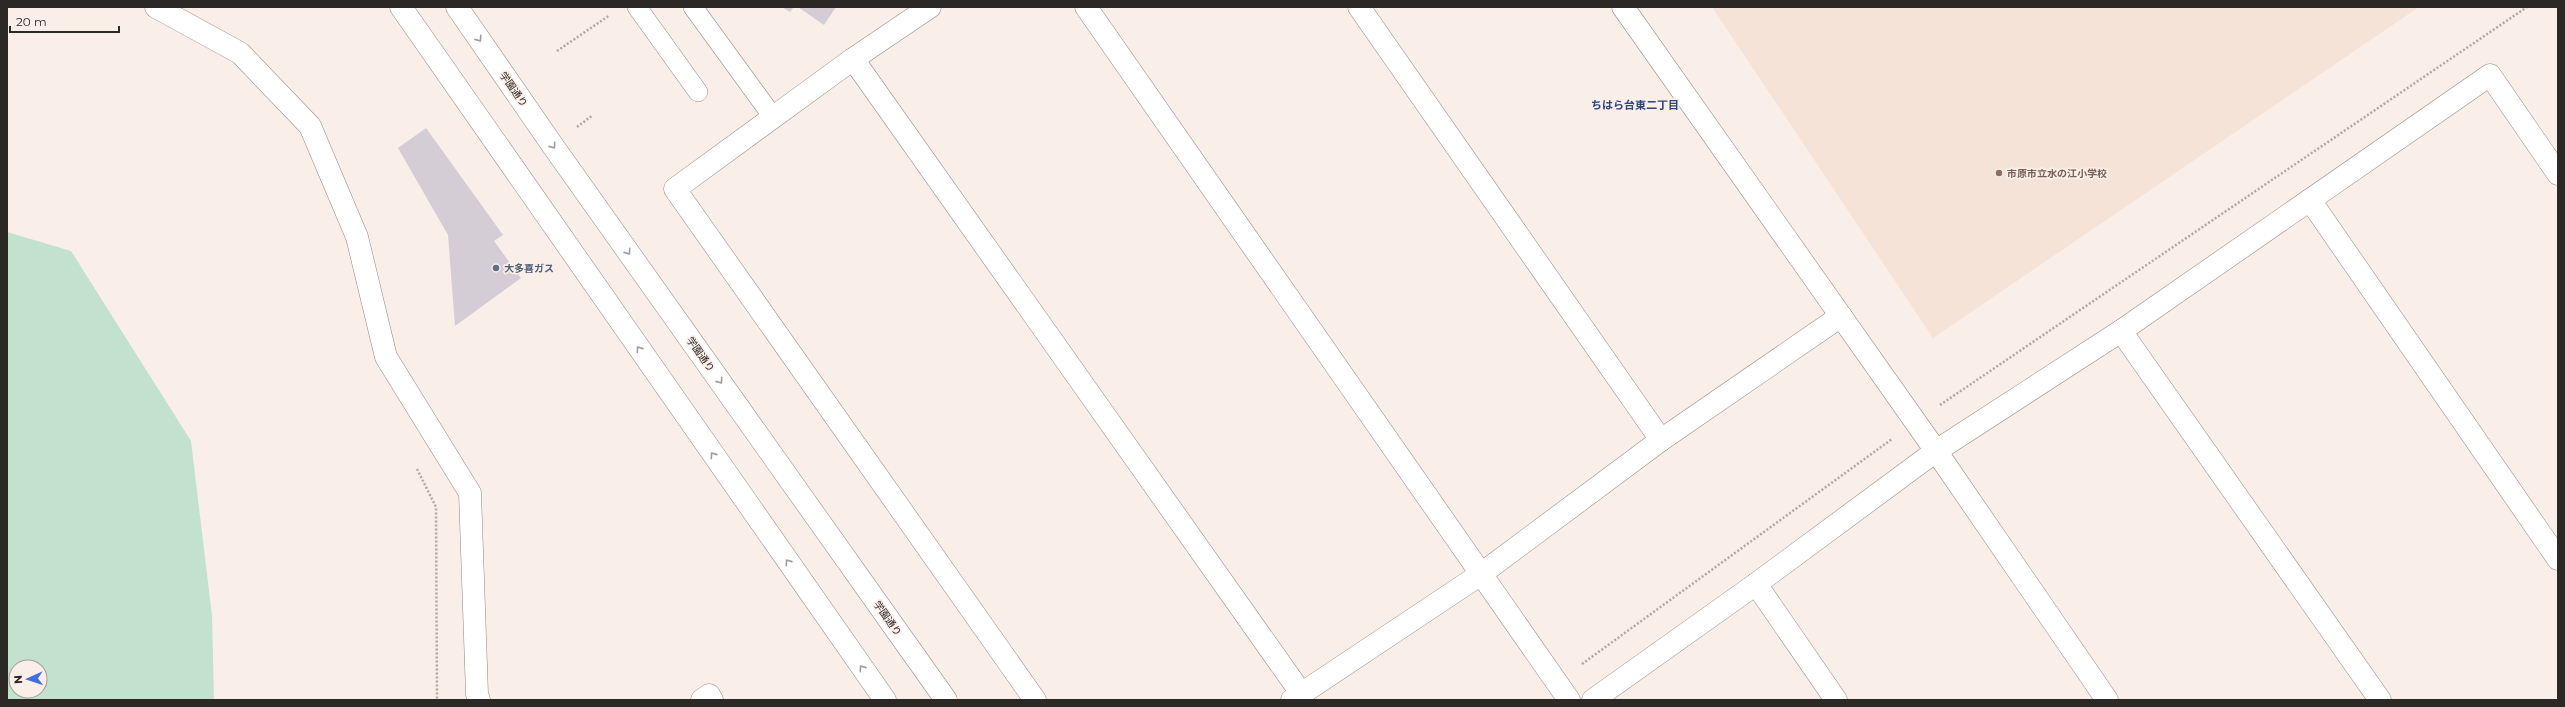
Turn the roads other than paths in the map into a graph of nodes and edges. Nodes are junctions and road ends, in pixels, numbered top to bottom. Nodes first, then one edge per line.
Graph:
1 (156, 7) edge
2 (401, 7) edge
3 (457, 7) edge
4 (636, 7) edge
5 (693, 7) edge
6 (930, 7) edge
7 (1086, 7) edge
8 (1359, 7) edge
9 (1623, 7) edge
10 (853, 59) junction
11 (698, 92) dead end
12 (773, 117) junction
13 (2558, 174) edge
14 (2310, 200) junction
15 (1841, 316) junction
16 (2121, 332) junction
17 (1661, 440) junction
18 (1936, 451) junction
19 (2558, 559) edge
20 (1481, 574) junction
21 (1756, 584) junction
22 (1297, 697) edge
23 (479, 700) edge
24 (702, 700) edge
25 (712, 700) edge
26 (885, 700) edge
27 (946, 700) edge
28 (1035, 700) edge
29 (1569, 700) edge
30 (1593, 700) edge
31 (1836, 700) edge
32 (2107, 700) edge
33 (2380, 700) edge

1 - 23 street
26 -> 2 street
3 -> 27 street, 学園通り
4 - 11 lane
5 - 12 lane
6 - 10 street
7 - 20 street
8 - 17 street
9 - 15 street
10 - 12 street
10 - 22 street
12 - 28 street
13 - 14 street
14 - 16 street
14 - 19 street
15 - 17 street
15 - 18 street
16 - 18 street
16 - 33 street
17 - 20 street
18 - 21 street
18 - 32 street
20 - 22 street
20 - 29 street
21 - 30 street
21 - 31 street
24 - 25 street

